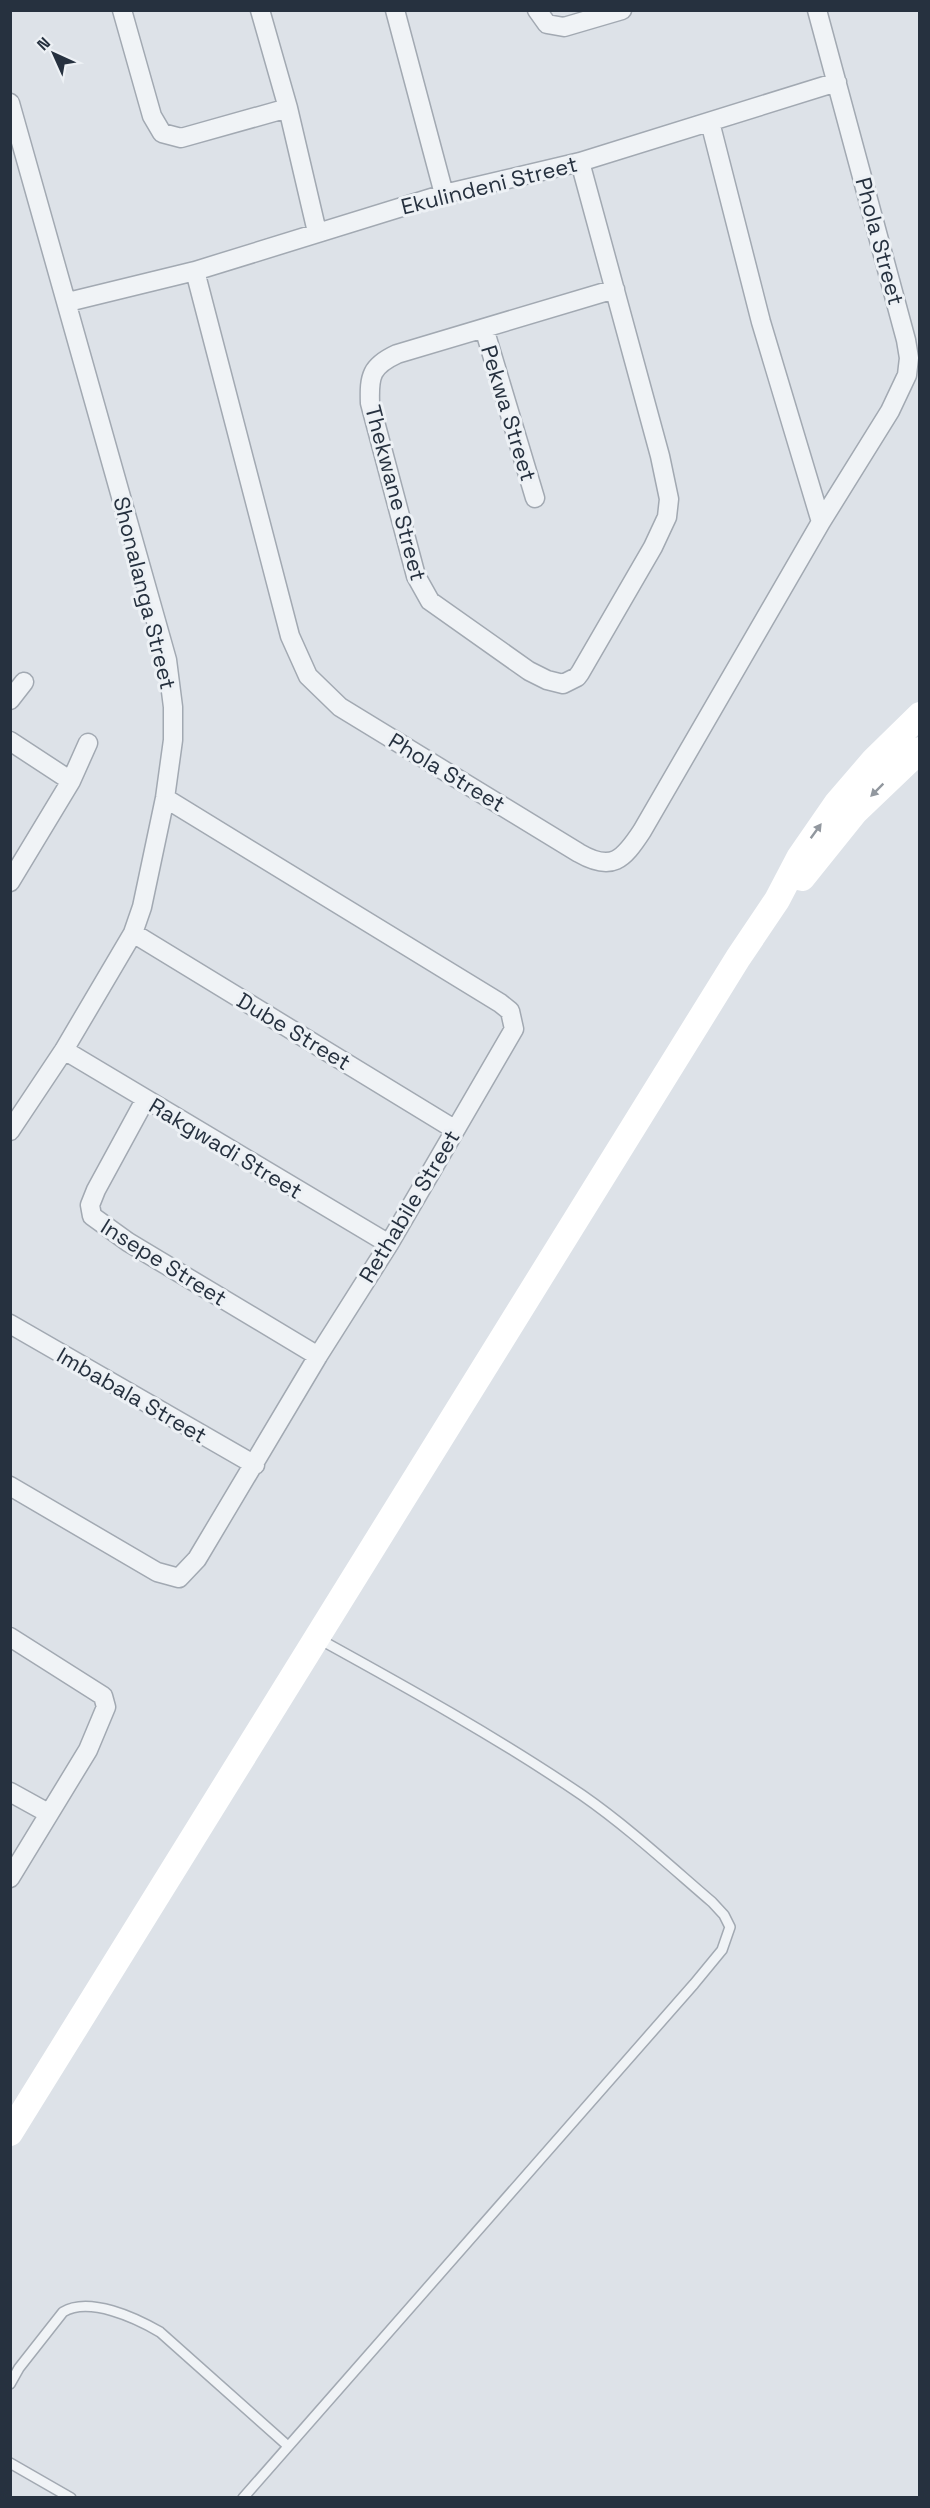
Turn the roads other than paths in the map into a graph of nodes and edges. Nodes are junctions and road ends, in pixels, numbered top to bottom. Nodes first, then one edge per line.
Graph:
1 (122, 10) edge
2 (260, 10) edge
3 (395, 10) edge
4 (537, 10) edge
5 (622, 10) edge
6 (817, 10) edge
7 (837, 82) junction
8 (10, 103) edge
9 (288, 108) junction
10 (710, 122) junction
11 (580, 162) junction
12 (444, 194) junction
13 (317, 232) junction
14 (195, 271) junction
15 (615, 289) junction
16 (68, 302) junction
17 (484, 328) junction
18 (535, 498) dead end
19 (820, 522) junction
20 (24, 682) dead end
21 (10, 700) edge
22 (920, 715) edge
23 (10, 741) edge
24 (88, 743) dead end
25 (920, 750) edge
26 (71, 781) junction
27 (165, 798) junction
28 (10, 882) edge
29 (777, 900) junction
30 (133, 933) junction
31 (64, 1050) junction
32 (145, 1100) junction
33 (454, 1130) junction
34 (10, 1131) edge
35 (388, 1244) junction
36 (10, 1324) edge
37 (318, 1356) junction
38 (255, 1465) junction
39 (10, 1486) edge
40 (10, 1637) edge
41 (317, 1638) junction
42 (10, 1792) edge
43 (48, 1813) junction
44 (10, 1878) edge
45 (10, 2133) edge
46 (10, 2384) edge
47 (288, 2446) junction
48 (10, 2463) edge
49 (71, 2498) edge
50 (243, 2498) edge

1 - 9 street
2 - 9 street
3 - 12 street
4 - 5 street
6 - 7 street
7 - 10 street, Ekulindeni Street
7 - 19 street, Phola Street
8 - 16 street, Shonalanga Street
9 - 13 street
10 - 11 street, Ekulindeni Street
10 - 19 street
11 - 12 street, Ekulindeni Street
11 - 15 street, Thekwane Street
12 - 13 street, Ekulindeni Street
13 - 14 street, Ekulindeni Street
14 - 16 street, Ekulindeni Street
14 - 19 street, Phola Street
15 - 17 street, Thekwane Street
15 - 17 street, Thekwane Street
16 - 27 street, Shonalanga Street
17 - 18 street, Pekwa Street
20 - 21 street
29 -> 22 main road
23 - 26 street
24 - 26 street
25 -> 29 main road
26 - 28 street
27 - 30 street, Shonalanga Street
27 - 33 street, Rethabile Street
29 - 41 main road
30 - 31 street, Shonalanga Street
30 - 33 street, Dube Street
31 - 32 street, Rakgwadi Street
31 - 34 street, Shonalanga Street
32 - 35 street, Rakgwadi Street
32 - 37 street, Insepe Street
33 - 35 street, Rethabile Street
35 - 37 street, Rethabile Street
36 - 38 street, Imbabala Street
37 - 38 street, Rethabile Street
38 - 39 street, Rethabile Street
40 - 43 street
41 - 45 main road
41 - 47 lane
42 - 43 street
43 - 44 street
46 - 47 lane
47 - 50 lane
48 - 49 lane

